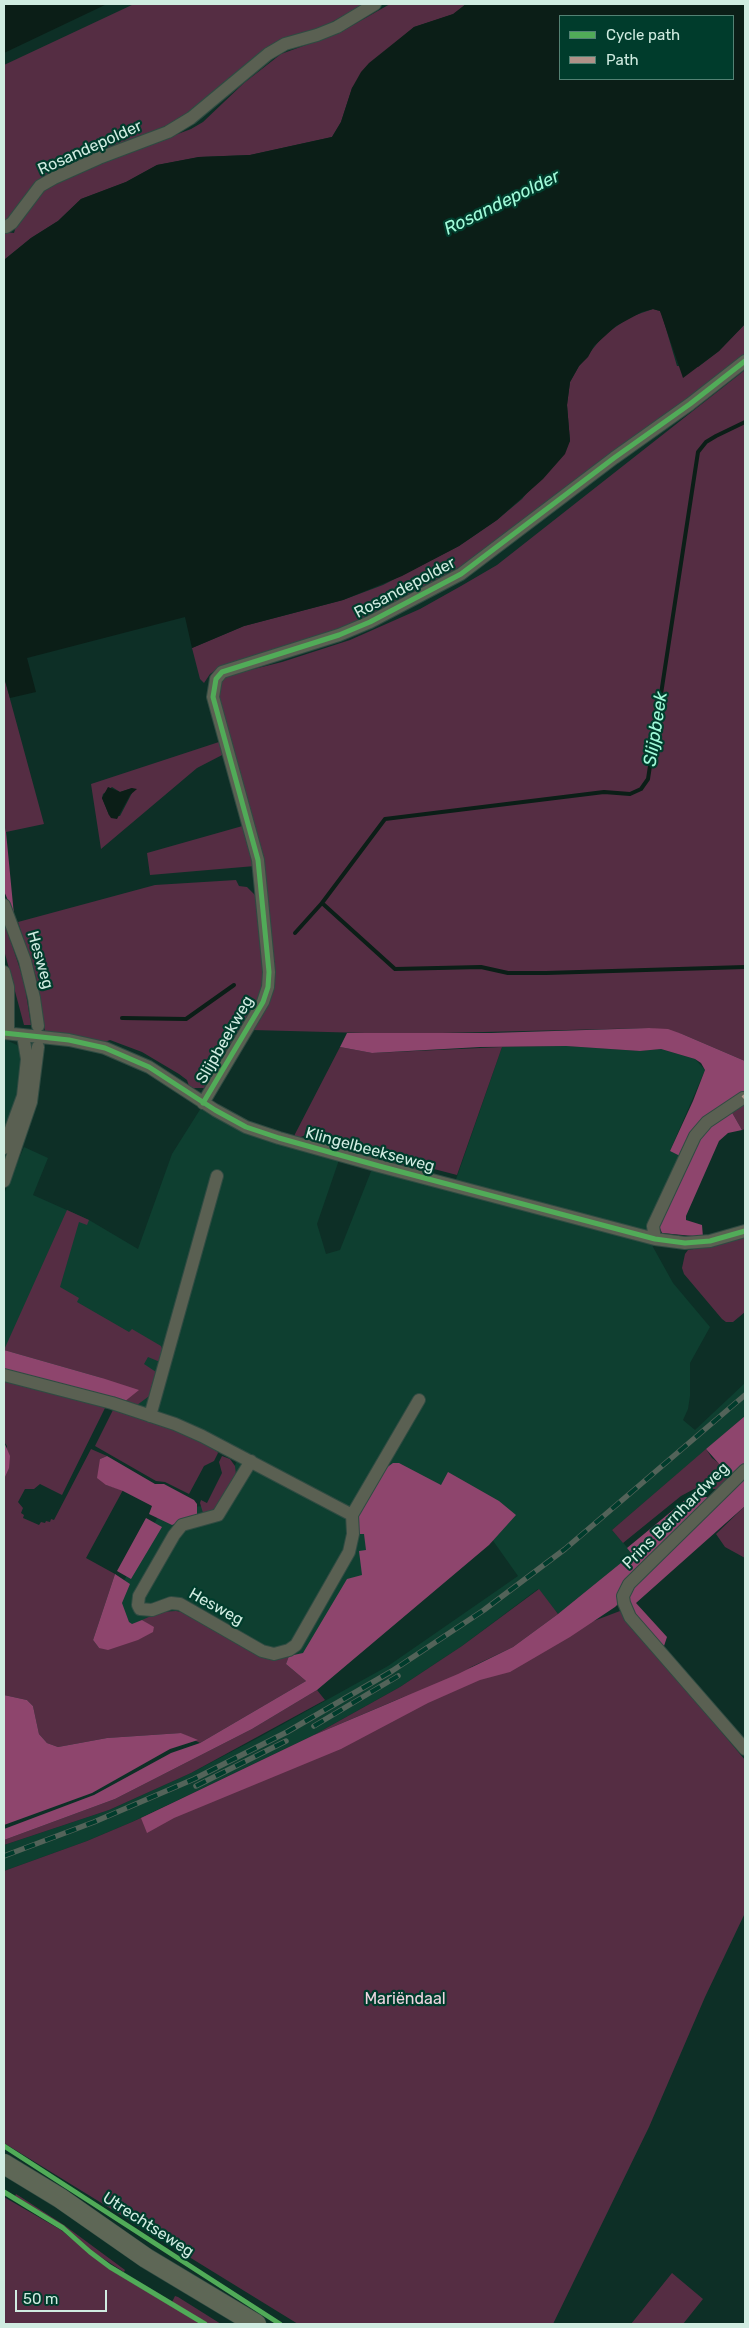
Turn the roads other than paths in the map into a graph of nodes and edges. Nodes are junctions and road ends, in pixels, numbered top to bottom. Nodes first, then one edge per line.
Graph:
1 (375, 4) edge
2 (6, 227) dead end
3 (745, 361) edge
4 (259, 870) joint
5 (4, 905) edge
6 (4, 972) edge
7 (38, 1026) dead end
8 (6, 1033) edge
9 (23, 1035) junction
10 (38, 1047) dead end
11 (743, 1098) dead end
12 (203, 1103) junction
13 (4, 1148) edge
14 (217, 1176) dead end
15 (4, 1181) edge
16 (745, 1231) edge
17 (655, 1239) junction
18 (4, 1376) edge
19 (419, 1400) dead end
20 (150, 1416) junction
21 (251, 1461) junction
22 (745, 1470) edge
23 (352, 1515) junction
24 (745, 1749) edge
25 (5, 2172) edge
26 (241, 2324) edge
27 (256, 2324) edge

1 - 2 street, Rosandepolder
3 - 4 street, Rosandepolder
4 - 12 street, Slijpbeekweg
5 - 7 street, Hesweg
6 - 8 street
8 - 9 street, Klingelbeekseweg
9 - 12 street, Klingelbeekseweg
9 - 13 street
10 - 15 street
11 - 17 street
12 - 17 street, Klingelbeekseweg
14 - 20 street
16 - 17 street, Klingelbeekseweg
18 - 20 street
19 - 23 street
20 - 21 street
21 - 23 street
21 - 23 street, Hesweg
22 - 24 street, Prins Bernhardweg
25 - 26 main road, Utrechtseweg
25 - 27 main road, Utrechtseweg

